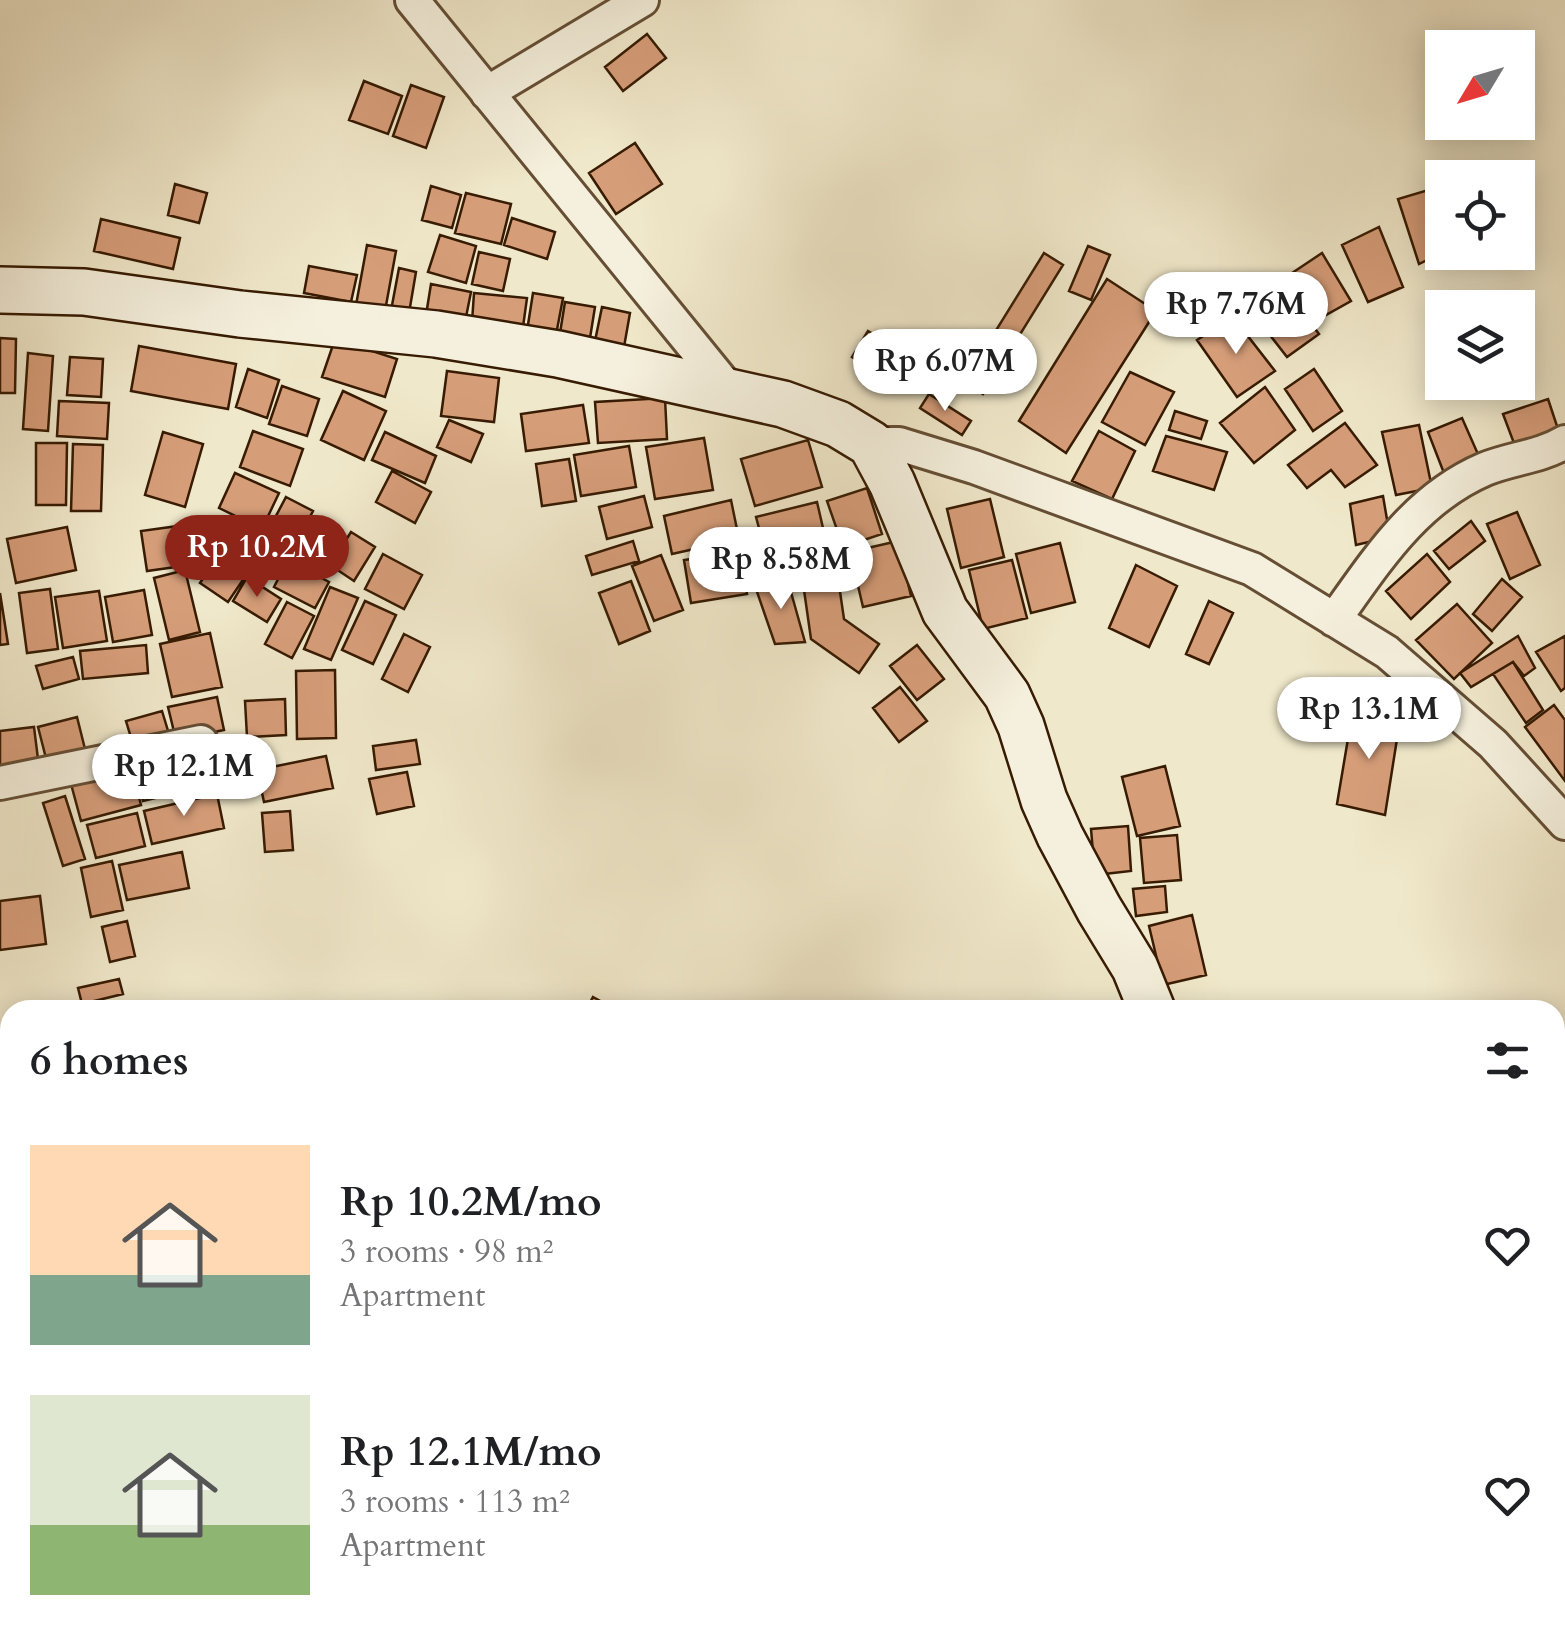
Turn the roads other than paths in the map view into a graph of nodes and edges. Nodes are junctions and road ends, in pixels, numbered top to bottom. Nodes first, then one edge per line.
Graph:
1 (412, 0) edge
2 (642, 0) edge
3 (487, 93) junction
4 (0, 290) edge
5 (730, 390) junction
6 (1565, 442) edge
7 (871, 444) junction
8 (1334, 620) junction
9 (201, 742) dead end
10 (0, 783) edge
11 (1565, 823) edge
12 (1148, 1000) edge

1 - 3 street
2 - 3 street
3 - 5 street
4 - 5 main road
5 - 7 main road
6 - 8 street
7 - 8 street
7 - 12 main road
8 - 11 street
9 - 10 street

